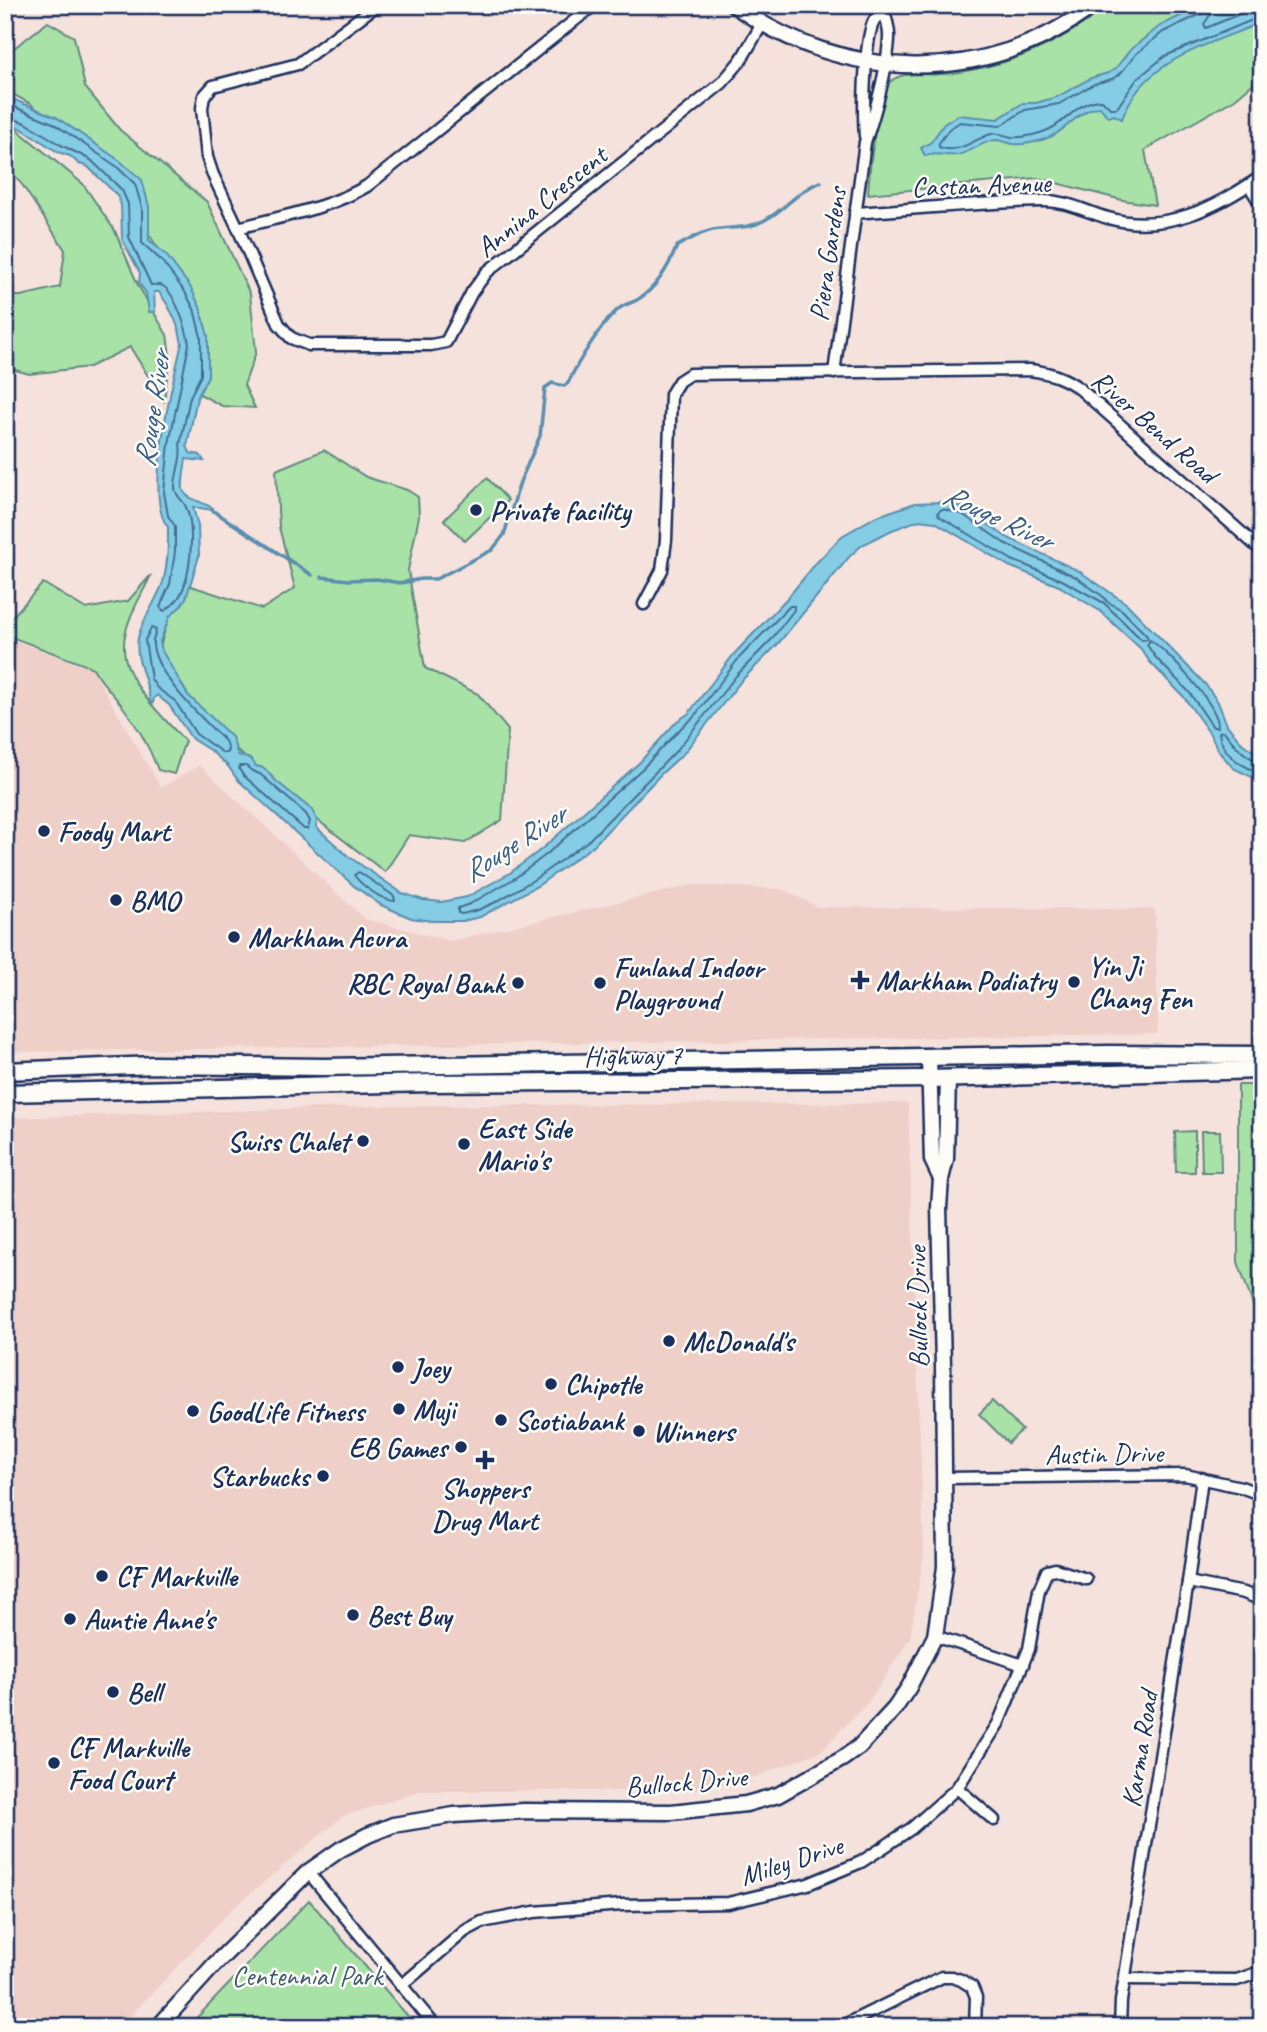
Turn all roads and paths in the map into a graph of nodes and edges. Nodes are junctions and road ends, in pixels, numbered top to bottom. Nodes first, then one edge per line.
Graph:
1 (377, 5) edge
2 (594, 5) edge
3 (734, 5) edge
4 (1094, 5) edge
5 (884, 8) edge
6 (762, 24) junction
7 (867, 63) junction
8 (885, 65) junction
9 (865, 142) junction
10 (1262, 176) edge
11 (1249, 185) junction
12 (1262, 206) edge
13 (855, 213) junction
14 (238, 228) junction
15 (834, 373) junction
16 (1262, 551) edge
17 (644, 604) dead end
18 (1262, 1055) edge
19 (929, 1058) junction
20 (1262, 1070) edge
21 (5, 1071) edge
22 (948, 1078) junction
23 (929, 1079) junction
24 (5, 1093) edge
25 (941, 1179) junction
26 (943, 1478) junction
27 (1202, 1478) junction
28 (1262, 1495) edge
29 (1086, 1579) dead end
30 (1188, 1581) junction
31 (1262, 1600) edge
32 (935, 1636) junction
33 (1023, 1665) junction
34 (957, 1788) junction
35 (994, 1820) dead end
36 (308, 1872) junction
37 (1262, 1971) edge
38 (1125, 1979) junction
39 (401, 1986) junction
40 (158, 2027) edge
41 (436, 2027) edge
42 (840, 2027) edge
43 (975, 2027) edge
44 (1120, 2027) edge

1 - 14 street
2 - 14 street
3 - 6 street
4 - 8 street
5 - 7 street, Piera Gardens
5 - 8 street, Piera Gardens
6 - 7 street
6 - 14 street, Annina Crescent
7 - 8 street
7 - 9 street, Piera Gardens
8 - 9 street, Piera Gardens
9 - 13 street, Piera Gardens
10 - 11 street, Castan Avenue
11 - 12 street
11 - 13 street, Castan Avenue
13 - 15 street, Piera Gardens
15 - 16 street, River Bend Road
15 - 17 street, River Bend Road
18 - 19 main road, Highway 7
19 - 21 main road, Highway 7
19 - 23 street, Bullock Drive
20 - 22 main road, Highway 7
22 - 23 main road, Highway 7
22 - 25 street, Bullock Drive
23 - 24 main road, Highway 7
23 - 25 street, Bullock Drive
25 - 26 street, Bullock Drive
26 - 27 street, Austin Drive
26 - 32 street, Bullock Drive
27 - 28 street, Austin Drive
27 - 30 street, Karma Road
29 - 33 street, Miley Drive
30 - 31 street
30 - 38 street, Karma Road
32 - 33 street
32 - 36 street, Bullock Drive
33 - 34 street, Miley Drive
34 - 35 street
34 - 39 street, Miley Drive
36 - 39 street
36 - 40 street, Bullock Drive
37 - 38 street
38 - 44 street, Karma Road
39 - 41 street
42 - 43 street

